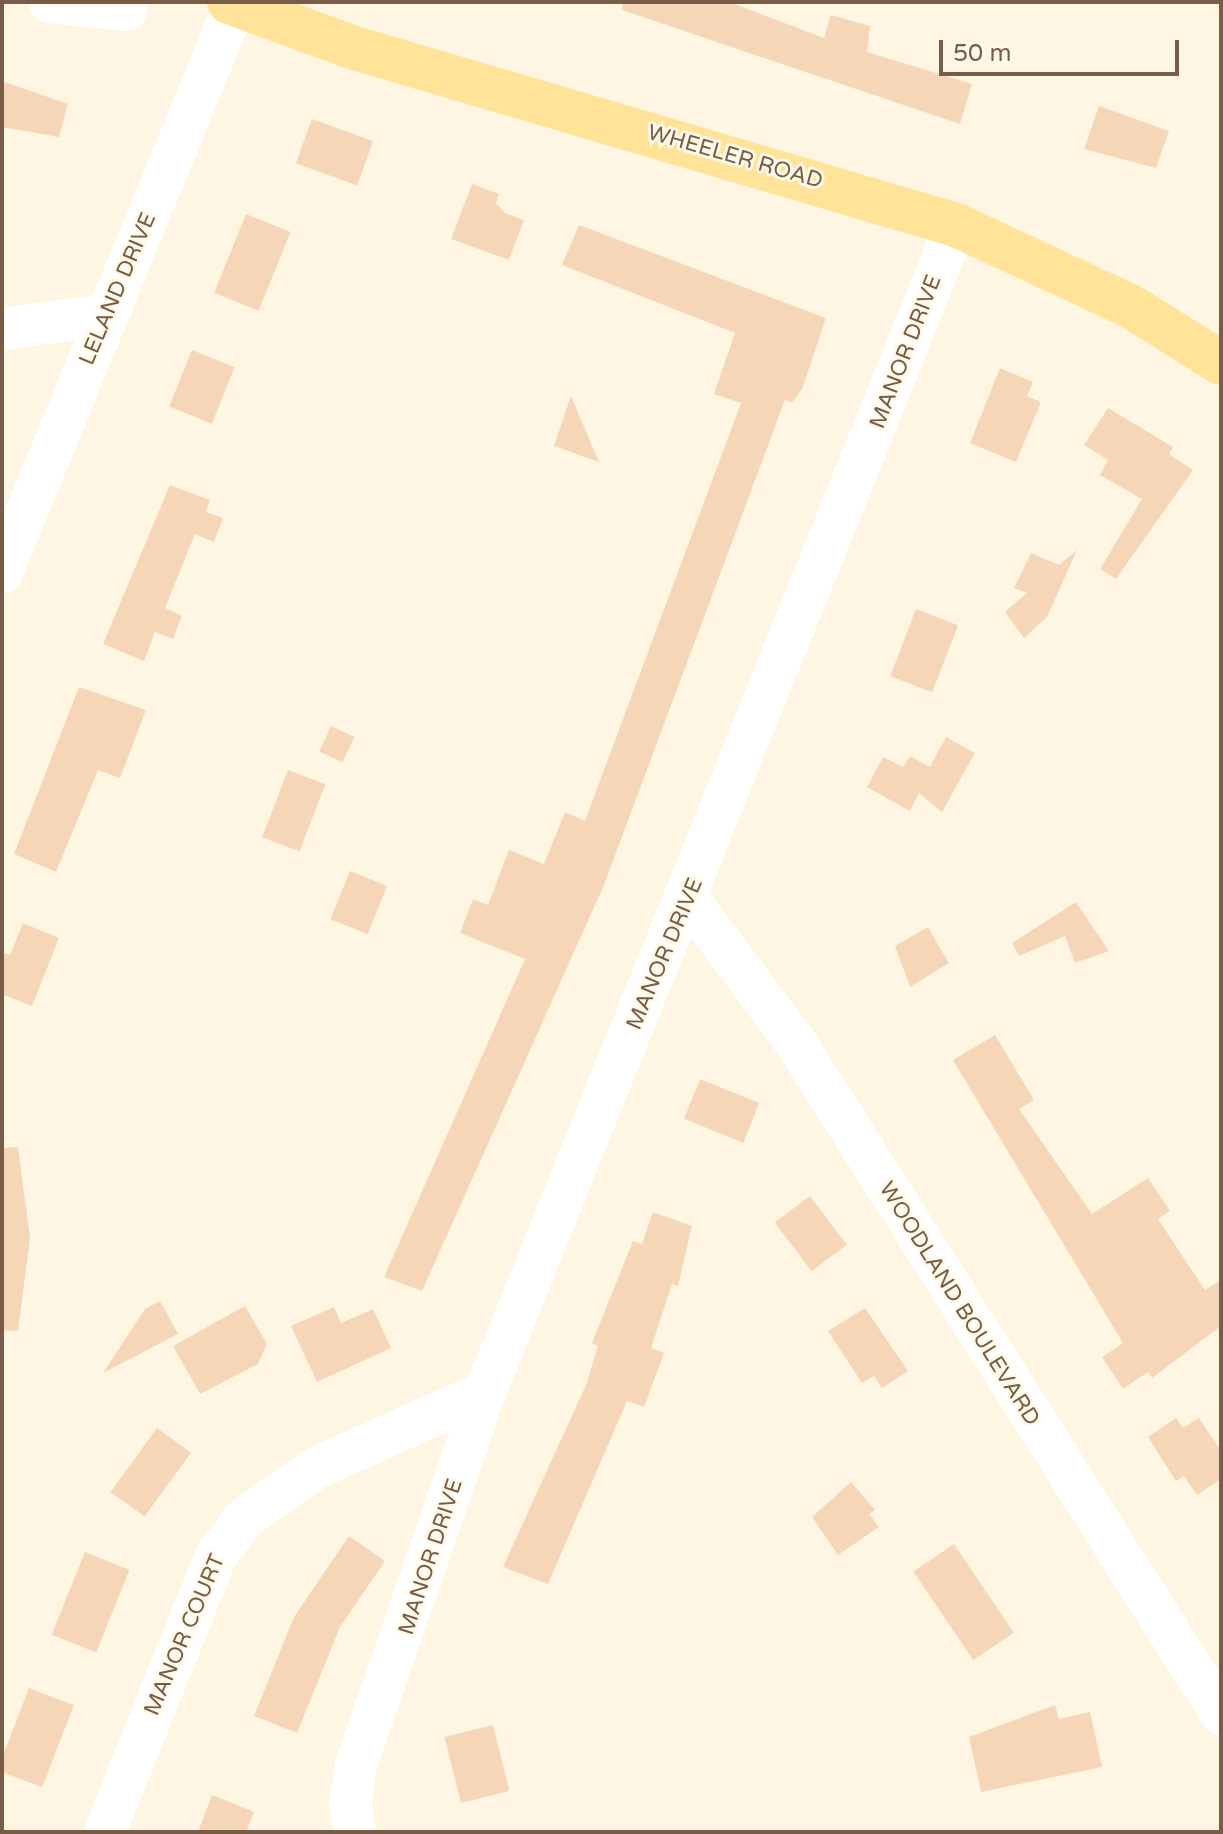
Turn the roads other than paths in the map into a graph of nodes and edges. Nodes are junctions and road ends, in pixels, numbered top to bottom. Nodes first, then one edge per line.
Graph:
1 (50, 2) edge
2 (232, 4) edge
3 (127, 10) dead end
4 (956, 225) junction
5 (105, 315) junction
6 (2, 329) edge
7 (1221, 363) edge
8 (2, 572) edge
9 (689, 900) junction
10 (485, 1392) junction
11 (1221, 1714) edge
12 (105, 1832) edge
13 (355, 1832) edge

1 - 3 street
2 - 4 main road, WHEELER ROAD
2 - 5 street, LELAND DRIVE
4 - 7 main road, WHEELER ROAD
4 - 9 street, MANOR DRIVE
5 - 6 street
5 - 8 street, LELAND DRIVE
9 - 10 street, MANOR DRIVE
9 - 11 street, WOODLAND BOULEVARD
10 - 12 street, MANOR COURT
10 - 13 street, MANOR DRIVE

